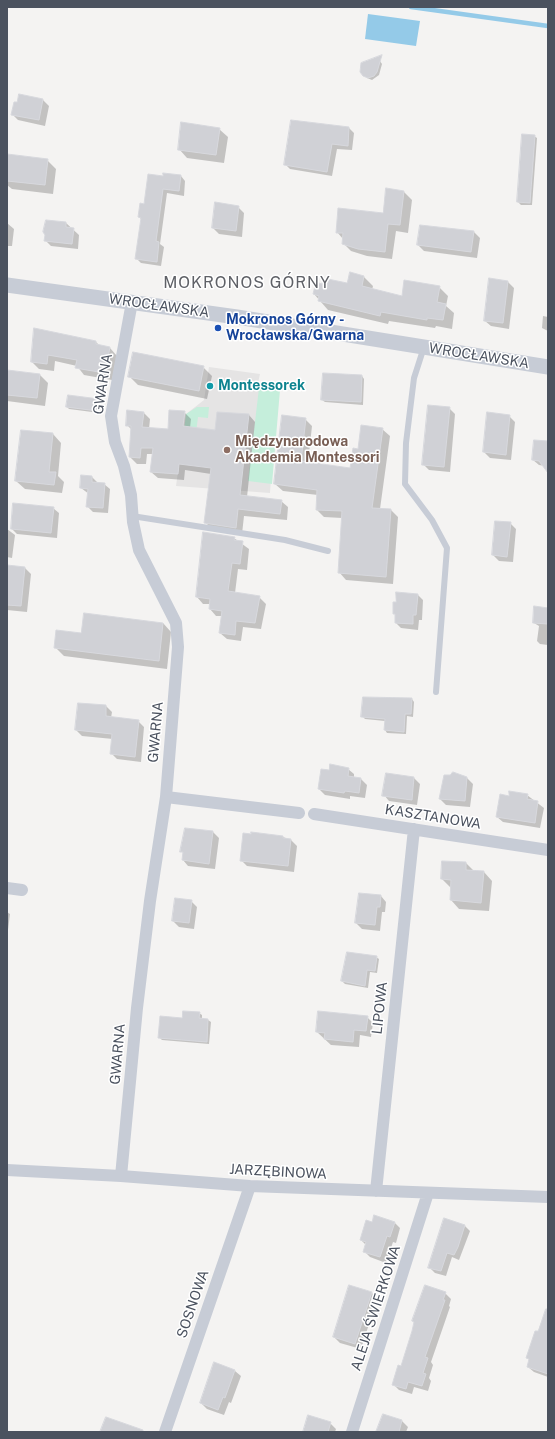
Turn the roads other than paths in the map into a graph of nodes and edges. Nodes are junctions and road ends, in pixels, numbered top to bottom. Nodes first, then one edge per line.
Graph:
1 (7, 285) edge
2 (132, 302) junction
3 (424, 348) junction
4 (548, 366) edge
5 (132, 516) junction
6 (328, 551) dead end
7 (436, 692) dead end
8 (166, 797) junction
9 (299, 813) dead end
10 (314, 814) dead end
11 (414, 829) junction
12 (548, 850) edge
13 (7, 888) edge
14 (22, 890) dead end
15 (7, 1170) edge
16 (121, 1176) junction
17 (250, 1186) junction
18 (376, 1191) junction
19 (428, 1193) junction
20 (548, 1197) edge
21 (165, 1432) edge
22 (352, 1432) edge

1 - 2 street, WROCŁAWSKA
2 - 3 street, WROCŁAWSKA
2 - 5 street, GWARNA
3 - 4 street, WROCŁAWSKA
3 - 7 lane
5 - 6 lane
5 - 8 street, GWARNA
8 - 9 street
8 - 16 street, GWARNA
10 - 11 street, KASZTANOWA
11 - 12 street, KASZTANOWA
11 - 18 street, LIPOWA
13 - 14 street
15 - 16 street, JARZĘBINOWA
16 - 17 street, JARZĘBINOWA
17 - 18 street, JARZĘBINOWA
17 - 21 street, SOSNOWA
18 - 19 street, JARZĘBINOWA
19 - 20 street, JARZĘBINOWA
19 - 22 street, ALEJA ŚWIERKOWA

